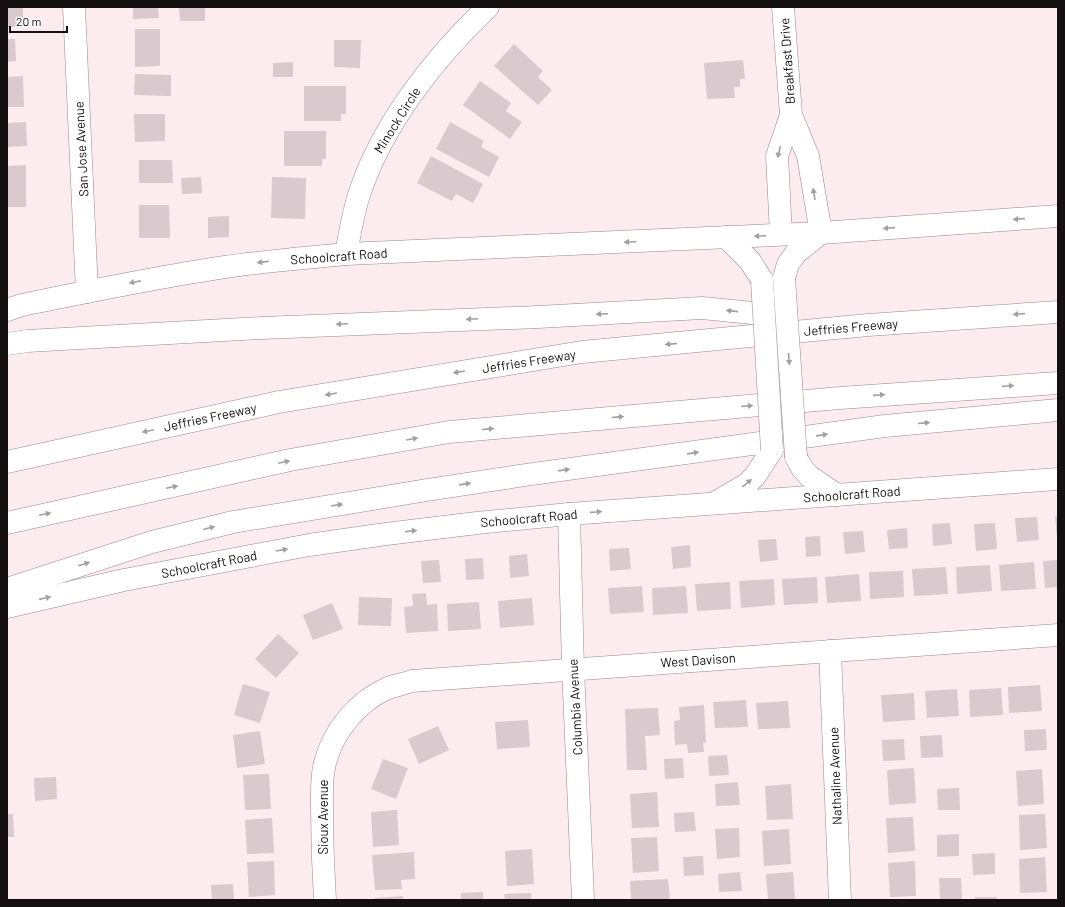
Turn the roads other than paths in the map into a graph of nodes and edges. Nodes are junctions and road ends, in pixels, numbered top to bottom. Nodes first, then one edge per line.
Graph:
1 (74, 7) edge
2 (488, 7) edge
3 (783, 7) edge
4 (791, 115) junction
5 (1058, 216) edge
6 (821, 232) junction
7 (781, 234) junction
8 (726, 237) junction
9 (346, 254) junction
10 (87, 292) junction
11 (7, 310) edge
12 (1058, 312) edge
13 (868, 325) junction
14 (7, 344) edge
15 (1058, 383) edge
16 (1058, 410) edge
17 (7, 462) edge
18 (1058, 479) edge
19 (837, 495) junction
20 (714, 503) junction
21 (569, 514) junction
22 (7, 523) edge
23 (7, 589) edge
24 (7, 607) edge
25 (1058, 635) edge
26 (830, 651) junction
27 (573, 669) junction
28 (349, 717) joint
29 (325, 900) edge
30 (583, 900) edge
31 (840, 900) edge

1 - 10 main road, San Jose Avenue
2 - 9 main road, Minock Circle
3 - 4 main road, Breakfast Drive
6 -> 4 main road, Breakfast Drive
4 -> 7 main road, Breakfast Drive
5 -> 6 main road, Schoolcraft Road
6 - 7 main road, Schoolcraft Road
6 -> 19 main road, bridge
7 -> 8 main road, Schoolcraft Road
8 -> 9 main road, Schoolcraft Road
20 -> 8 main road, bridge
9 -> 10 main road, Schoolcraft Road
10 - 11 main road, Schoolcraft Road
12 -> 13 main road, Jeffries Freeway
13 -> 14 main road
13 -> 17 main road, Jeffries Freeway
22 -> 15 main road
23 -> 16 main road
18 - 19 main road, Schoolcraft Road
19 - 20 main road, Schoolcraft Road
21 -> 20 main road, Schoolcraft Road
24 -> 21 main road, Schoolcraft Road
21 - 27 main road, Columbia Avenue
25 - 26 main road, West Davison
26 - 27 main road, West Davison
26 - 31 main road, Nathaline Avenue
27 - 28 main road, West Davison
27 - 30 main road, Columbia Avenue
28 - 29 main road, Sioux Avenue

